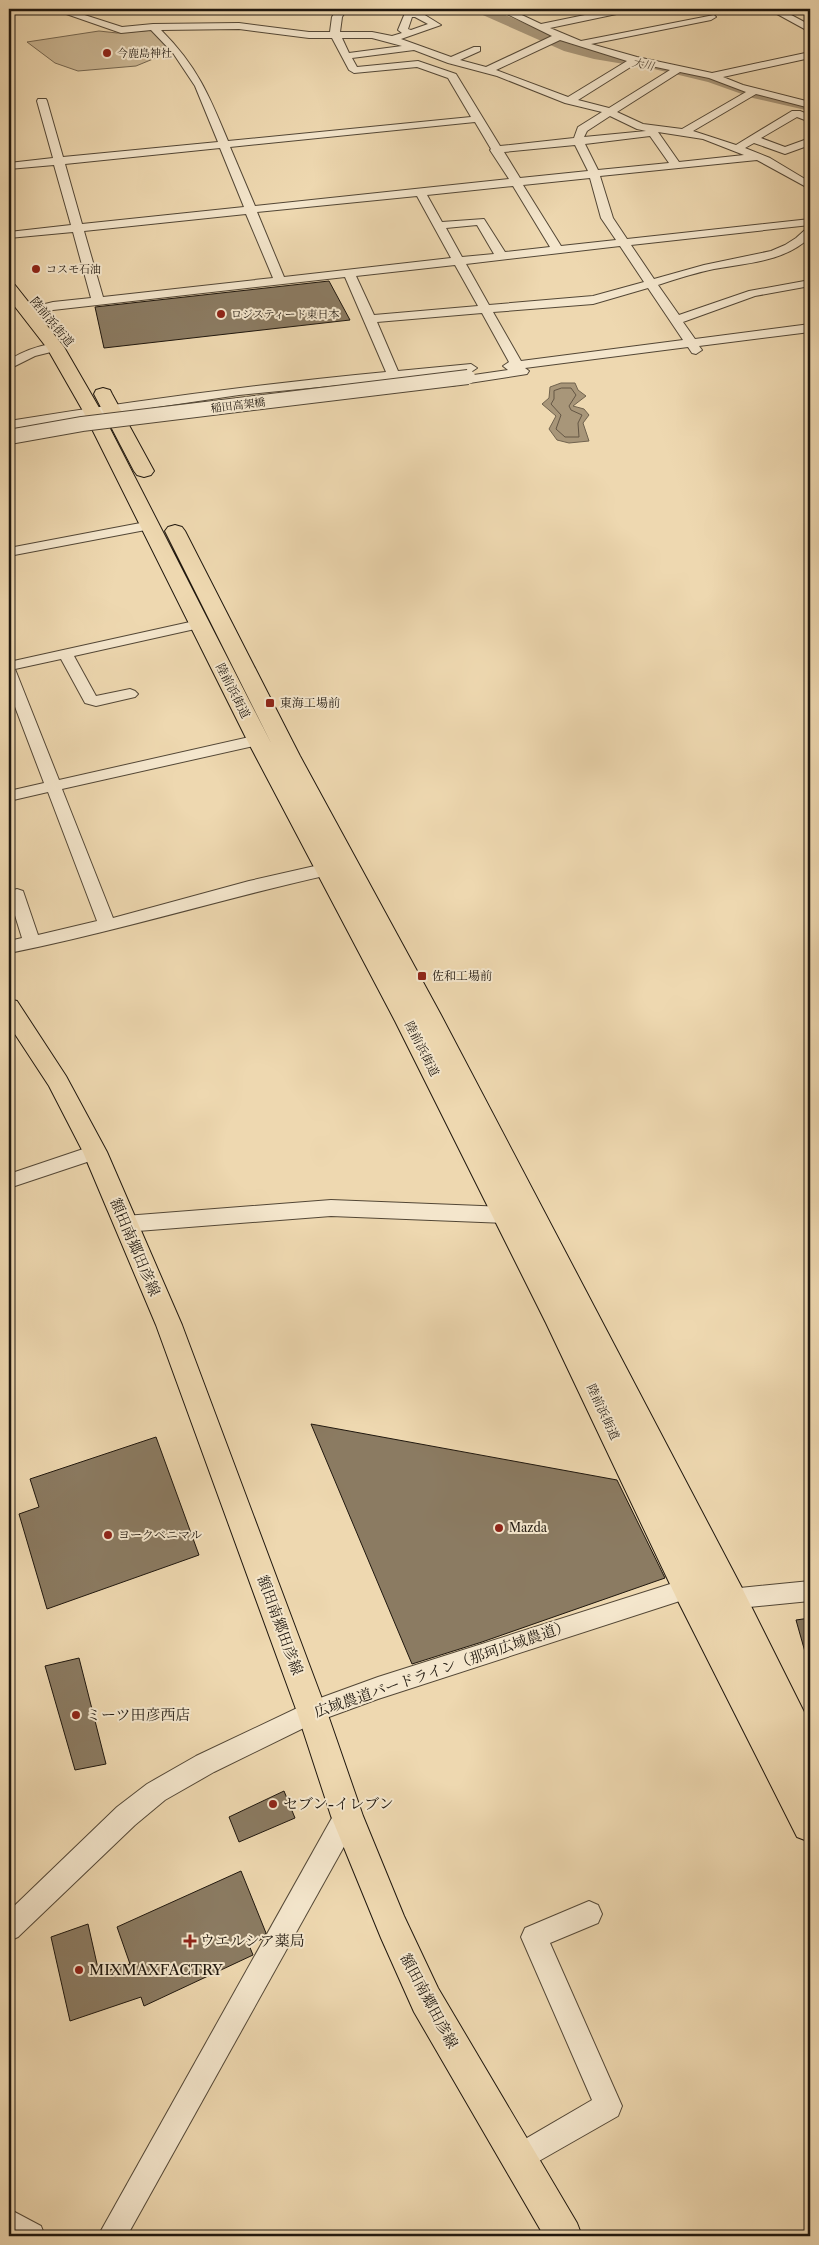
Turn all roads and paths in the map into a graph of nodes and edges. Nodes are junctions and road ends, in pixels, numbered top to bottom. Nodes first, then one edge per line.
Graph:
1 (57, 9) edge
2 (342, 9) edge
3 (502, 9) edge
4 (626, 9) edge
5 (773, 9) edge
6 (711, 17) dead end
7 (153, 27) junction
8 (540, 27) junction
9 (809, 28) edge
10 (411, 33) dead end
11 (335, 36) junction
12 (560, 36) junction
13 (392, 39) junction
14 (580, 44) junction
15 (414, 48) junction
16 (477, 49) dead end
17 (810, 55) edge
18 (346, 56) junction
19 (636, 60) junction
20 (451, 61) junction
21 (679, 69) junction
22 (486, 70) junction
23 (712, 76) junction
24 (755, 91) junction
25 (42, 101) dead end
26 (569, 101) junction
27 (810, 105) edge
28 (611, 112) junction
29 (478, 119) junction
30 (810, 119) edge
31 (668, 131) junction
32 (684, 132) junction
33 (653, 133) junction
34 (754, 139) junction
35 (578, 141) junction
36 (810, 141) edge
37 (224, 145) junction
38 (736, 148) junction
39 (495, 150) junction
40 (756, 156) junction
41 (59, 161) junction
42 (676, 165) junction
43 (9, 166) edge
44 (594, 173) junction
45 (805, 179) edge
46 (516, 182) junction
47 (810, 186) edge
48 (420, 192) junction
49 (250, 210) junction
50 (810, 222) edge
51 (438, 226) junction
52 (77, 228) junction
53 (810, 232) edge
54 (9, 235) edge
55 (625, 242) junction
56 (557, 249) junction
57 (501, 255) junction
58 (457, 261) junction
59 (9, 272) edge
60 (348, 272) junction
61 (280, 282) junction
62 (810, 283) edge
63 (652, 284) junction
64 (9, 289) edge
65 (98, 302) junction
66 (36, 310) junction
67 (486, 310) junction
68 (368, 319) junction
69 (677, 320) junction
70 (810, 328) edge
71 (810, 336) edge
72 (55, 347) junction
73 (694, 347) junction
74 (9, 365) edge
75 (520, 368) junction
76 (393, 374) junction
77 (465, 375) junction
78 (106, 418) junction
79 (9, 424) edge
80 (9, 430) edge
81 (9, 437) edge
82 (9, 442) edge
83 (151, 525) junction
84 (9, 552) edge
85 (200, 624) junction
86 (66, 654) junction
87 (9, 666) edge
88 (9, 672) edge
89 (130, 694) dead end
90 (24, 712) junction
91 (9, 715) edge
92 (258, 740) junction
93 (54, 786) junction
94 (9, 796) edge
95 (328, 869) junction
96 (16, 895) dead end
97 (107, 925) junction
98 (31, 940) junction
99 (9, 947) edge
100 (13, 1020) edge
101 (95, 1152) junction
102 (9, 1181) edge
103 (506, 1214) junction
104 (126, 1224) junction
105 (689, 1588) junction
106 (810, 1591) edge
107 (730, 1600) junction
108 (312, 1712) junction
109 (810, 1760) edge
110 (347, 1816) junction
111 (810, 1824) edge
112 (589, 1914) dead end
113 (9, 1928) edge
114 (518, 2159) junction
115 (9, 2223) edge
116 (31, 2236) edge
117 (112, 2236) edge
118 (564, 2236) edge

1 - 7 street
2 - 11 street
3 - 8 street
4 - 8 street
5 - 9 street
6 - 14 street
7 - 11 street
7 - 37 street
8 - 12 street
10 - 13 street
11 - 13 street
11 - 18 street
12 - 14 street
12 - 22 street
13 - 15 street
14 - 19 street
15 - 18 street
15 - 20 street
16 - 20 street
17 - 23 street
18 - 29 street
19 - 21 street
19 - 26 street
20 - 22 street
21 - 23 street
21 - 28 street
22 - 26 street
23 - 24 street
24 - 27 street
24 - 32 street
25 - 41 street
26 - 28 street
28 - 31 street
28 - 35 street
29 - 37 street
29 - 39 street
30 - 34 street
31 - 32 street
31 - 33 street
32 - 38 street
33 - 35 street
33 - 42 street
34 - 36 street
34 - 38 street
35 - 39 street
35 - 44 street
37 - 41 street
37 - 49 street
38 - 40 street
39 - 46 street
40 - 42 street
40 - 45 street
41 - 43 street
41 - 52 street
42 - 44 street
44 - 46 street
44 - 55 street
45 - 47 street
46 - 48 street
46 - 56 street
48 - 49 street
48 - 51 street
49 - 52 street
49 - 61 street
50 - 55 street
51 - 57 street
51 - 58 street
52 - 54 street
52 - 65 street
53 - 63 street
55 - 56 street
55 - 63 street
56 - 57 street
57 - 58 street
58 - 60 street
58 - 67 street
59 - 66 highway, 陸前浜街道
60 - 61 street
60 - 68 street
61 - 65 street
62 - 69 street
63 - 67 street
63 - 69 street
64 - 66 highway, 陸前浜街道
65 - 66 street
66 - 72 highway, 陸前浜街道
66 - 78 highway, 陸前浜街道
67 - 68 street
67 - 75 street
68 - 76 street
69 - 73 street
70 - 73 street
71 - 73 street
72 - 74 street
72 - 78 highway, 陸前浜街道
73 - 75 street
75 - 76 street
75 - 77 street
75 - 78 street
76 - 78 street
77 - 80 street, 稲田高架橋
77 - 81 street, 稲田高架橋, bridge
78 - 79 street
78 - 82 street
78 - 83 highway, 陸前浜街道
78 - 107 highway, 陸前浜街道
83 - 84 street
83 - 85 highway, 陸前浜街道
85 - 86 street
85 - 92 highway, 陸前浜街道
86 - 87 street
86 - 89 street
88 - 90 street
90 - 91 street
90 - 93 street
92 - 93 street
92 - 95 highway, 陸前浜街道
93 - 94 street
93 - 97 street
95 - 97 street
95 - 103 highway, 陸前浜街道
96 - 98 street
97 - 98 street
98 - 99 street
100 - 101 main road, 額田南郷田彦線
101 - 102 street
101 - 104 main road, 額田南郷田彦線
103 - 104 street
103 - 105 highway, 陸前浜街道
104 - 108 main road, 額田南郷田彦線
105 - 107 street
105 - 108 street, 広域農道バードライン（那珂広域農道）
105 - 111 highway, 陸前浜街道
106 - 107 street
107 - 109 highway, 陸前浜街道
108 - 110 main road, 額田南郷田彦線
108 - 113 street, 広域農道バードライン（那珂広域農道）
110 - 114 main road, 額田南郷田彦線
110 - 117 street
112 - 114 street
114 - 118 main road, 額田南郷田彦線
115 - 116 street

